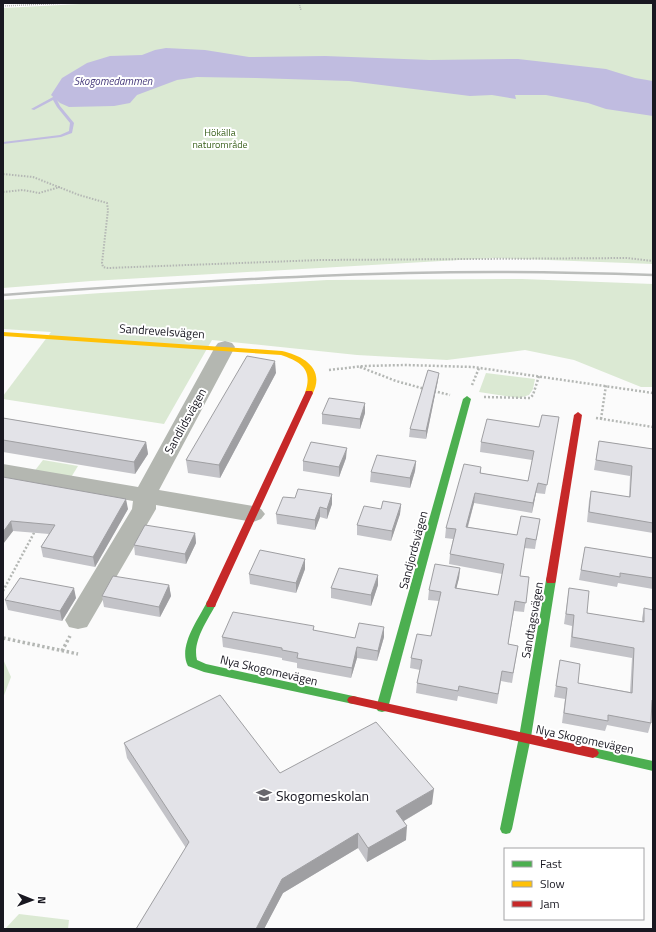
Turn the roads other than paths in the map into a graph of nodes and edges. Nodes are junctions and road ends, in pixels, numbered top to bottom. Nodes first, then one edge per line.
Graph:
1 (3, 334) edge
2 (225, 347) junction
3 (312, 372) joint
4 (467, 399) road end
5 (578, 415) dead end
6 (3, 471) edge
7 (145, 495) junction
8 (253, 514) junction
9 (78, 620) dead end
10 (382, 708) junction
11 (525, 738) junction
12 (653, 766) edge
13 (506, 829) dead end

1 - 2 street, Sandrevelsvägen
2 - 3 street, Sandrevelsvägen
2 - 7 street, Sandlidsvägen
3 - 8 street, Nya Skogomevägen
4 - 10 street, Sandjordsvägen
5 - 11 street, Sandtagsvägen
6 - 7 street
7 - 8 street
7 - 9 street, Sandlidsvägen
8 - 10 street, Nya Skogomevägen
10 - 11 street, Nya Skogomevägen
11 - 12 street, Nya Skogomevägen
11 - 13 street, Sandtagsvägen

